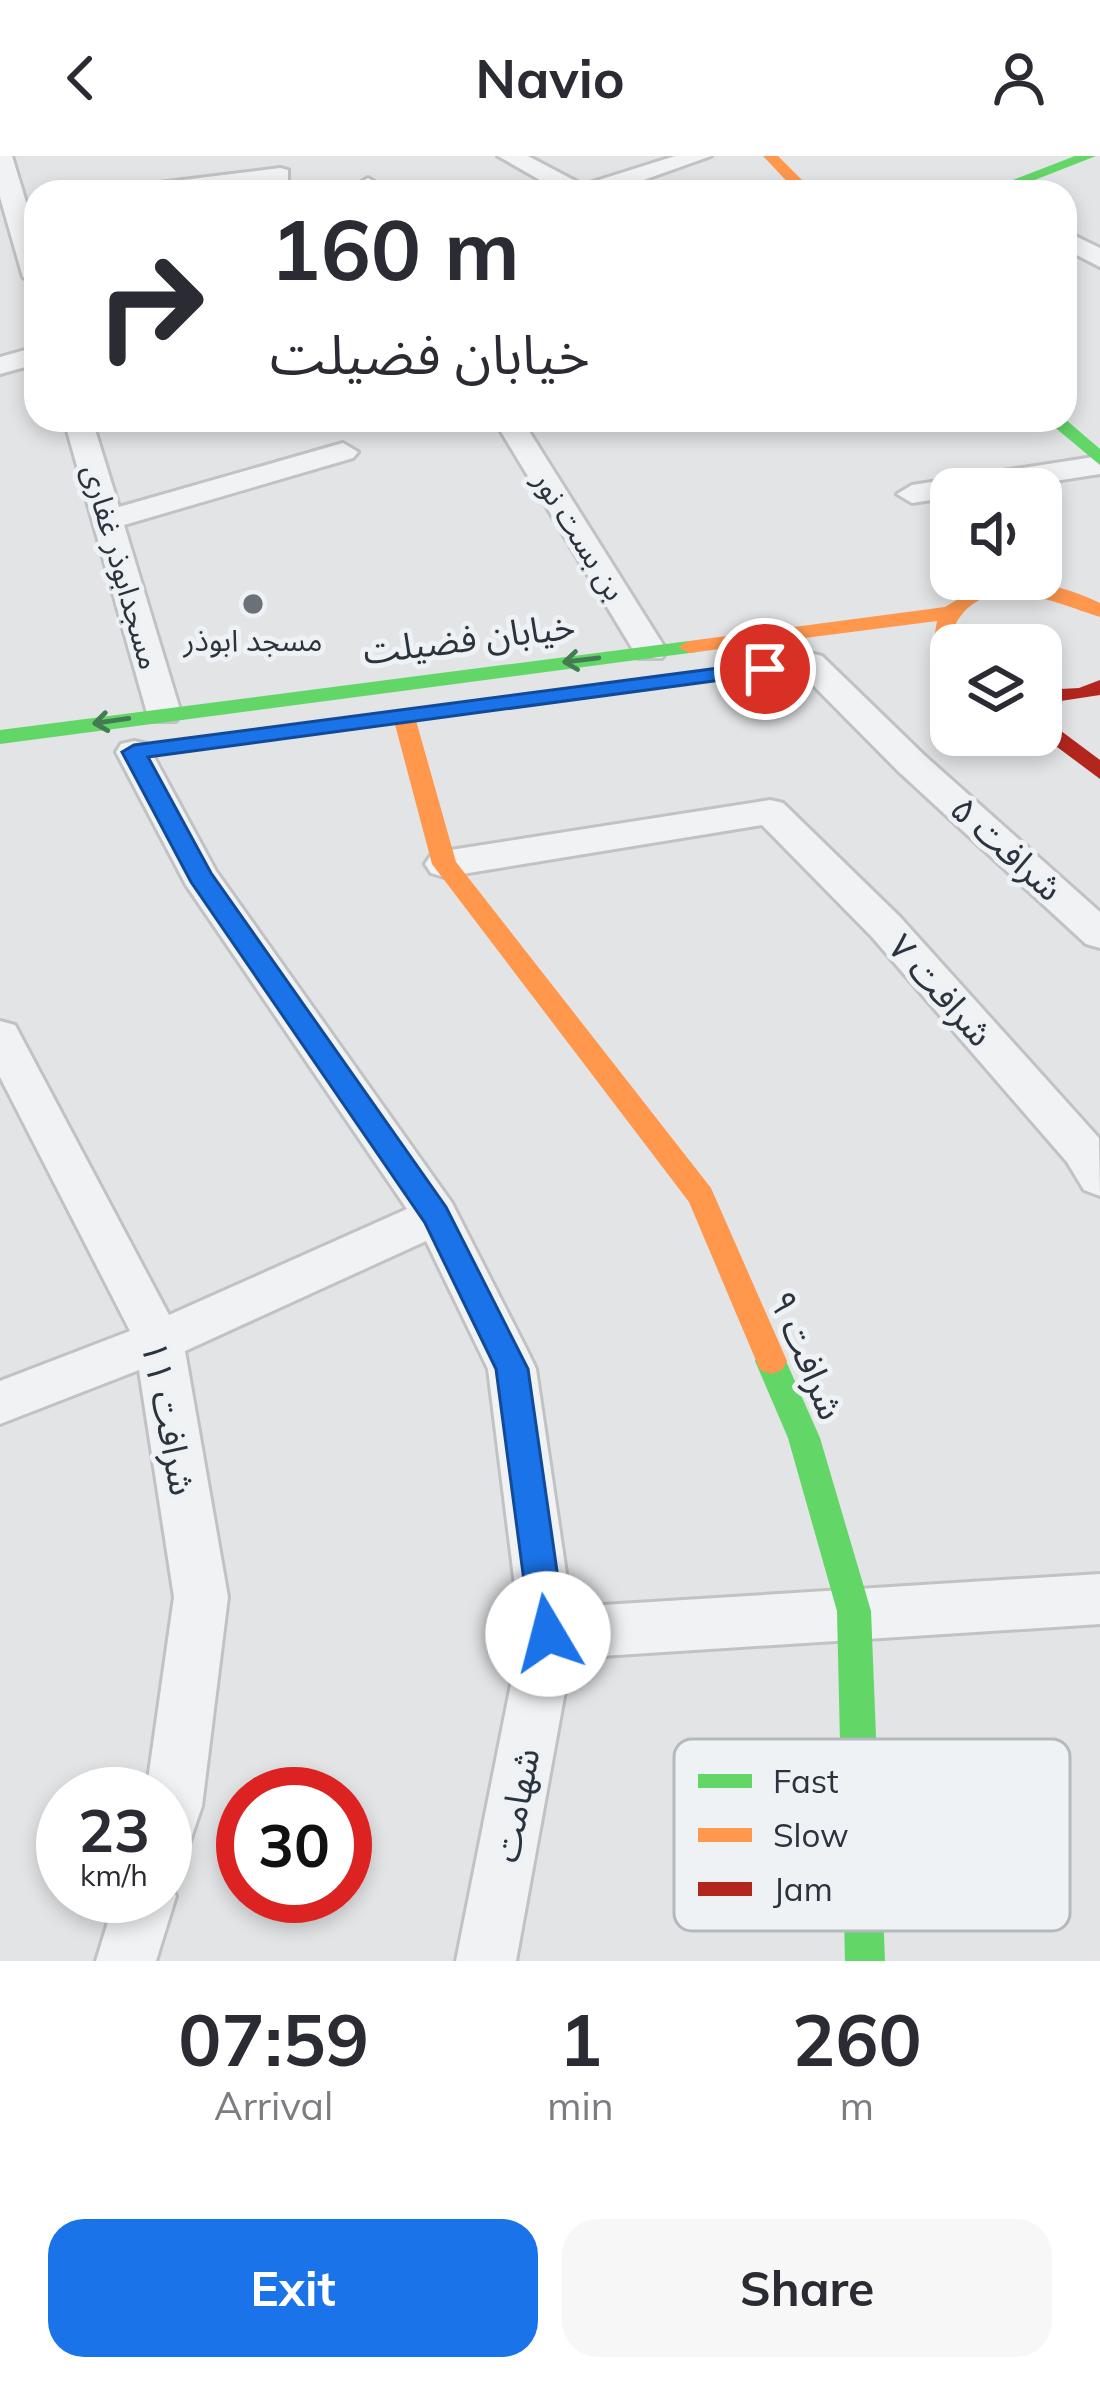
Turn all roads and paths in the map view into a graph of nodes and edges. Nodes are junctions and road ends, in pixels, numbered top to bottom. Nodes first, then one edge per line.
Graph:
1 (0, 156) edge
2 (510, 156) edge
3 (699, 156) edge
4 (770, 156) edge
5 (1089, 156) edge
6 (280, 175) dead end
7 (240, 180) edge
8 (558, 180) edge
9 (643, 180) edge
10 (794, 180) edge
11 (1023, 180) edge
12 (24, 203) edge
13 (24, 213) edge
14 (13, 246) edge
15 (81, 432) edge
16 (515, 432) edge
17 (1068, 432) edge
18 (343, 452) dead end
19 (1100, 462) edge
20 (912, 494) dead end
21 (107, 520) junction
22 (1092, 602) edge
23 (947, 613) junction
24 (942, 624) edge
25 (650, 651) junction
26 (812, 663) dead end
27 (1100, 687) edge
28 (1062, 696) edge
29 (164, 713) junction
30 (404, 717) dead end
31 (1097, 732) dead end
32 (0, 737) edge
33 (1062, 741) edge
34 (134, 752) dead end
35 (1100, 772) edge
36 (444, 865) junction
37 (1100, 934) edge
38 (0, 1036) edge
39 (1100, 1178) edge
40 (436, 1216) junction
41 (159, 1341) junction
42 (0, 1403) edge
43 (1100, 1599) edge
44 (854, 1611) junction
45 (548, 1634) junction
46 (858, 1739) edge
47 (178, 1767) edge
48 (138, 1923) edge
49 (864, 1931) edge
50 (126, 1961) edge
51 (486, 1961) edge
52 (865, 1961) edge

1 - 12 street
2 - 8 street
3 - 9 street
4 - 10 street
5 - 11 street
6 - 7 street
13 - 14 street
15 - 21 street, مسجدابوذر غفاری
16 - 25 street, بن بست نور
17 - 19 street
18 - 21 street
19 - 20 street
21 - 29 street, مسجدابوذر غفاری
22 - 23 street, خیابان فضیلت
23 - 24 street
23 - 25 street, خیابان فضیلت
25 -> 29 street, خیابان فضیلت
26 - 37 street, شرافت ۵
27 - 28 street
29 -> 32 street, خیابان فضیلت
30 - 36 street
31 - 35 street
33 - 35 street
34 - 40 street, شهامت
36 - 39 street, شرافت ۷
36 - 44 street, شرافت ۹
38 - 41 street, شرافت ۱۱
40 - 41 street
40 - 45 street, شهامت
41 - 42 street
41 - 47 street, شرافت ۱۱
43 - 44 street
44 - 45 street
44 - 46 street, شرافت ۹
45 - 51 street, شهامت
48 - 50 street
49 - 52 street, شرافت ۹

